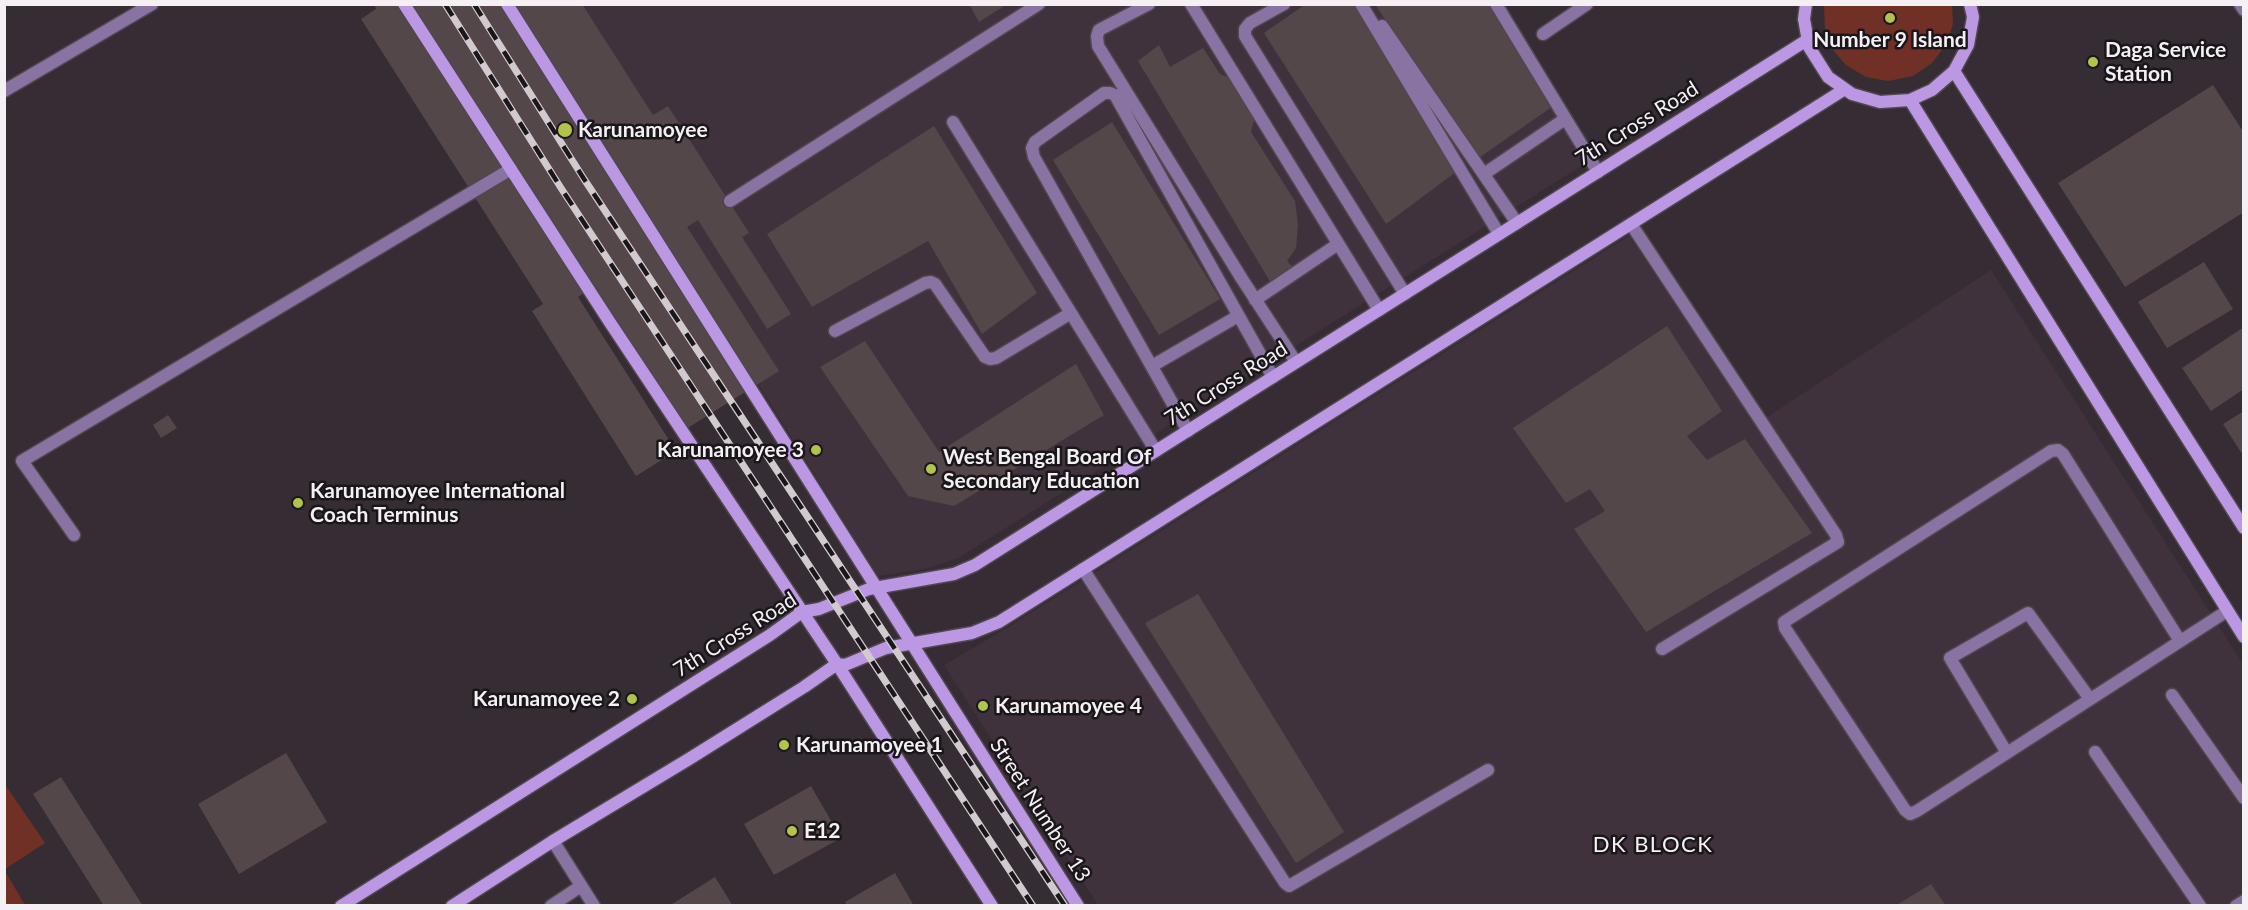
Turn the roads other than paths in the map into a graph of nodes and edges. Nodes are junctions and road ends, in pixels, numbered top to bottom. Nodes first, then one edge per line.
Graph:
1 (152, 4) edge
2 (404, 4) edge
3 (507, 4) edge
4 (1038, 4) edge
5 (1149, 4) edge
6 (1191, 4) edge
7 (1284, 4) edge
8 (1360, 4) edge
9 (1368, 4) edge
10 (1496, 4) edge
11 (1587, 4) edge
12 (1806, 4) edge
13 (2240, 4) edge
14 (1974, 6) edge
15 (2244, 10) edge
16 (1543, 34) dead end
17 (1807, 40) junction
18 (1954, 71) junction
19 (1845, 89) junction
20 (4, 91) edge
21 (1910, 100) junction
22 (1565, 118) junction
23 (953, 122) dead end
24 (511, 169) junction
25 (1598, 172) junction
26 (1484, 174) junction
27 (730, 201) dead end
28 (1517, 223) junction
29 (1631, 224) junction
30 (1499, 234) junction
31 (1338, 244) junction
32 (1405, 294) junction
33 (1255, 300) junction
34 (1379, 310) junction
35 (1071, 313) junction
36 (1238, 316) junction
37 (835, 331) dead end
38 (1296, 362) junction
39 (1152, 366) junction
40 (1273, 376) junction
41 (1188, 430) junction
42 (1156, 451) junction
43 (2244, 528) edge
44 (74, 535) dead end
45 (1083, 569) junction
46 (875, 588) junction
47 (2227, 611) junction
48 (802, 612) junction
49 (2244, 637) edge
50 (2180, 641) junction
51 (911, 644) junction
52 (1662, 649) dead end
53 (837, 664) junction
54 (2172, 695) dead end
55 (2090, 699) junction
56 (2007, 753) junction
57 (2095, 753) dead end
58 (1488, 770) dead end
59 (2244, 798) edge
60 (553, 841) junction
61 (581, 886) junction
62 (2244, 901) edge
63 (341, 906) edge
64 (452, 906) edge
65 (551, 906) edge
66 (594, 906) edge
67 (992, 906) edge
68 (1078, 906) edge
69 (2200, 906) edge
70 (2236, 906) edge

1 - 20 street
2 - 24 street
3 - 46 street, Street Number 13
4 - 27 street
5 - 33 street
6 - 31 street
7 - 32 street
8 - 30 street
9 - 26 street
10 - 22 street
11 - 16 street
12 - 17 street
13 - 15 street
14 - 18 street
17 - 19 street
17 - 25 street, 7th Cross Road
18 - 21 street
18 - 43 street
19 - 21 street
19 - 29 street
21 - 47 street
22 - 25 street
22 - 26 street
23 - 35 street
24 - 44 street
24 - 48 street
25 - 28 street, 7th Cross Road
26 - 28 street
28 - 30 street, 7th Cross Road
29 - 45 street
29 - 52 street
30 - 32 street, 7th Cross Road
31 - 33 street
31 - 34 street
32 - 34 street, 7th Cross Road
33 - 38 street
34 - 38 street, 7th Cross Road
35 - 37 street
35 - 42 street
36 - 39 street
36 - 39 street
36 - 40 street
38 - 40 street, 7th Cross Road
39 - 41 street
40 - 41 street, 7th Cross Road
41 - 42 street, 7th Cross Road
42 - 46 street, 7th Cross Road
45 - 51 street
45 - 58 street
46 - 48 street, 7th Cross Road
46 - 51 street, Street Number 13
47 - 49 street
47 - 50 street
48 - 53 street
48 - 63 street, 7th Cross Road
50 - 55 street
50 - 56 street
51 - 53 street
51 - 68 street, Street Number 13
53 - 60 street
53 - 67 street
54 - 59 street
55 - 56 street
55 - 56 street
57 - 69 street
60 - 61 street
60 - 64 street
61 - 65 street
61 - 66 street
62 - 70 street

